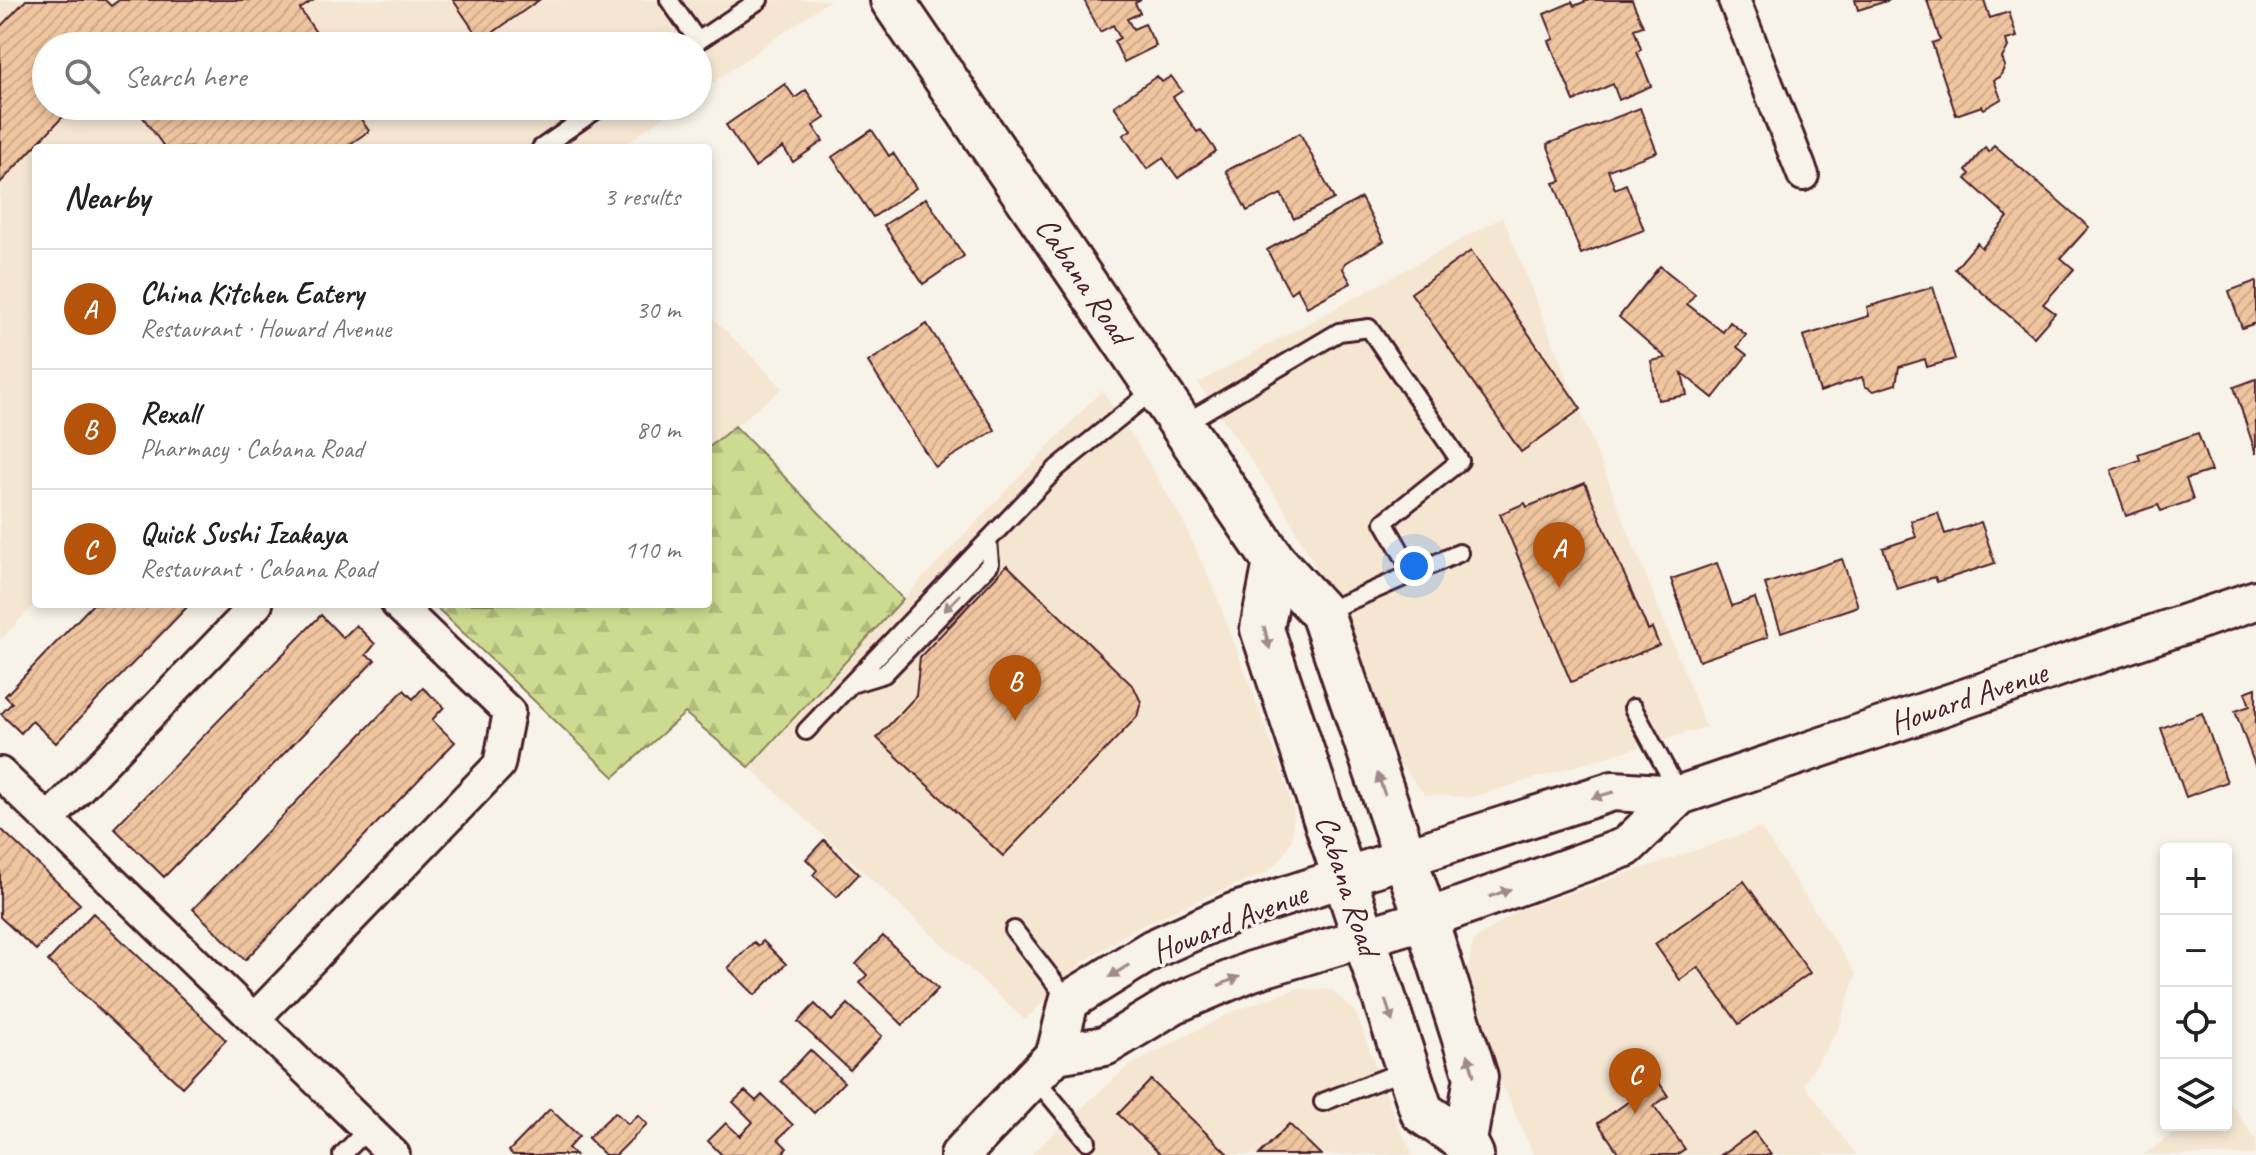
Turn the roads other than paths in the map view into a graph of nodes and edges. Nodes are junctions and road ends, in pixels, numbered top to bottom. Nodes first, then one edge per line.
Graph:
1 (669, 0) edge
2 (759, 0) edge
3 (892, 0) edge
4 (1734, 0) edge
5 (687, 32) edge
6 (712, 32) edge
7 (582, 120) edge
8 (547, 144) edge
9 (1803, 175) dead end
10 (1157, 387) junction
11 (1182, 425) junction
12 (1459, 553) dead end
13 (1275, 562) junction
14 (1413, 573) junction
15 (2256, 600) edge
16 (253, 608) edge
17 (401, 608) edge
18 (1322, 613) junction
19 (1633, 708) dead end
20 (806, 731) dead end
21 (0, 773) edge
22 (1680, 795) junction
23 (49, 819) junction
24 (1406, 858) junction
25 (1346, 878) junction
26 (1426, 919) junction
27 (1014, 930) dead end
28 (1365, 937) junction
29 (1069, 1001) junction
30 (255, 1018) junction
31 (1045, 1066) junction
32 (1408, 1069) junction
33 (1323, 1102) dead end
34 (368, 1129) junction
35 (1087, 1141) dead end
36 (1469, 1148) edge
37 (342, 1155) edge
38 (394, 1155) edge
39 (960, 1155) edge

1 - 5 lane
2 - 6 lane
3 - 10 main road, Cabana Road
4 - 9 street
7 - 8 lane
10 - 11 main road, Cabana Road
10 - 20 lane
11 - 13 main road, Cabana Road
11 - 14 lane
12 - 14 lane
13 - 18 main road, Cabana Road
13 -> 25 main road, Cabana Road
14 - 18 lane
15 - 22 street, Howard Avenue
16 - 23 street
17 - 30 street
24 -> 18 main road, Cabana Road
19 - 22 lane
21 - 23 street
22 -> 24 street, Howard Avenue
26 -> 22 street, Howard Avenue
23 - 30 street
24 - 25 street, Howard Avenue
24 - 26 main road, Cabana Road
25 - 28 main road, Cabana Road
25 -> 29 street, Howard Avenue
26 - 28 street, Howard Avenue
36 -> 26 main road, Cabana Road
27 - 29 lane
31 -> 28 street, Howard Avenue
28 -> 32 main road, Cabana Road
29 - 31 street
30 - 34 street
31 - 35 lane
31 - 39 street
32 - 33 lane
32 - 36 main road, Cabana Road
34 - 37 lane
34 - 38 street

